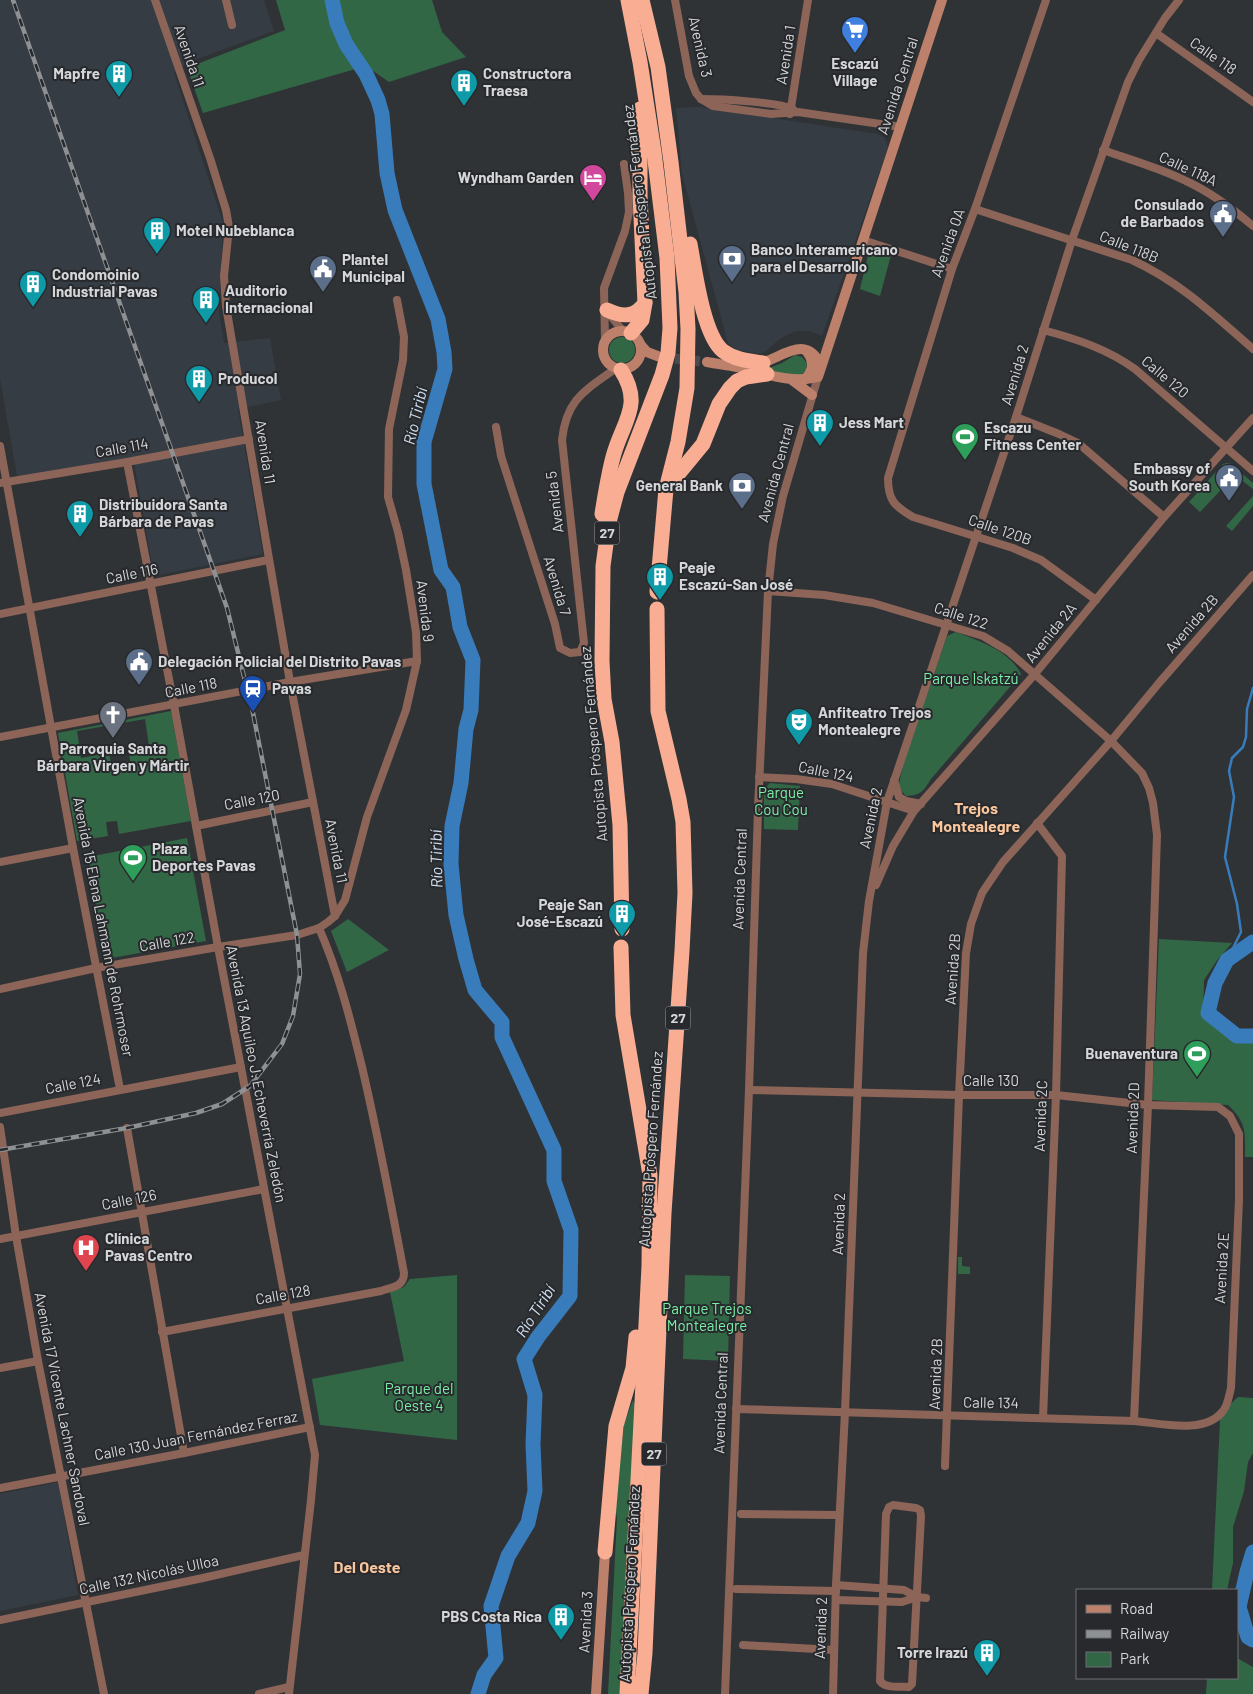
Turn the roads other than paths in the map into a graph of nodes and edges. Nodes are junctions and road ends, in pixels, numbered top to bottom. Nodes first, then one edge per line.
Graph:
1 (155, 0) edge
2 (226, 0) edge
3 (628, 0) edge
4 (642, 0) edge
5 (648, 0) edge
6 (675, 0) edge
7 (808, 0) edge
8 (942, 0) edge
9 (1046, 0) edge
10 (1179, 0) edge
11 (232, 24) dead end
12 (1156, 33) junction
13 (640, 62) junction
14 (658, 67) junction
15 (1253, 102) edge
16 (793, 111) junction
17 (901, 127) junction
18 (1104, 150) junction
19 (671, 162) junction
20 (624, 164) dead end
21 (975, 209) junction
22 (1253, 226) edge
23 (864, 240) junction
24 (1072, 240) junction
25 (952, 269) junction
26 (397, 300) dead end
27 (646, 303) junction
28 (605, 307) junction
29 (1043, 330) junction
30 (632, 336) junction
31 (605, 340) junction
32 (830, 344) junction
33 (1253, 349) edge
34 (806, 350) junction
35 (707, 362) tunnel mouth
36 (636, 363) junction
37 (821, 366) junction
38 (618, 369) junction
39 (765, 369) junction
40 (818, 378) junction
41 (791, 379) junction
42 (804, 380) junction
43 (812, 395) junction
44 (1016, 418) junction
45 (1253, 418) edge
46 (496, 427) dead end
47 (249, 439) junction
48 (0, 446) edge
49 (1227, 448) junction
50 (128, 462) junction
51 (1253, 471) edge
52 (4, 483) edge
53 (666, 489) junction
54 (890, 498) joint
55 (1164, 517) junction
56 (976, 536) junction
57 (268, 560) junction
58 (603, 566) junction
59 (1253, 575) edge
60 (150, 585) junction
61 (768, 591) junction
62 (657, 592) dead end
63 (1096, 600) junction
64 (30, 608) junction
65 (657, 609) dead end
66 (0, 614) edge
67 (946, 625) junction
68 (580, 652) joint
69 (417, 661) junction
70 (1034, 675) junction
71 (290, 682) junction
72 (174, 705) junction
73 (52, 728) junction
74 (0, 738) edge
75 (1112, 741) junction
76 (760, 777) junction
77 (894, 780) junction
78 (313, 802) junction
79 (887, 802) junction
80 (921, 804) junction
81 (914, 811) junction
82 (1037, 823) junction
83 (196, 826) junction
84 (73, 848) junction
85 (0, 862) edge
86 (870, 901) junction
87 (335, 916) junction
88 (319, 928) junction
89 (622, 929) dead end
90 (218, 947) junction
91 (621, 947) dead end
92 (96, 968) junction
93 (0, 989) edge
94 (241, 1067) junction
95 (120, 1089) junction
96 (748, 1090) junction
97 (857, 1093) junction
98 (959, 1095) junction
99 (1056, 1095) junction
100 (1148, 1105) junction
101 (0, 1113) edge
102 (1230, 1116) joint
103 (0, 1127) edge
104 (127, 1128) dead end
105 (264, 1189) junction
106 (141, 1212) junction
107 (16, 1236) junction
108 (0, 1239) edge
109 (649, 1266) junction
110 (287, 1308) junction
111 (162, 1332) junction
112 (38, 1361) junction
113 (0, 1368) edge
114 (736, 1410) junction
115 (845, 1412) junction
116 (948, 1416) junction
117 (1043, 1418) junction
118 (1215, 1419) joint
119 (1134, 1421) junction
120 (310, 1427) junction
121 (184, 1454) junction
122 (945, 1466) dead end
123 (61, 1475) junction
124 (0, 1488) edge
125 (741, 1514) dead end
126 (839, 1515) junction
127 (605, 1552) joint
128 (304, 1555) junction
129 (884, 1587) junction
130 (736, 1589) dead end
131 (836, 1592) junction
132 (917, 1597) junction
133 (926, 1598) dead end
134 (883, 1601) junction
135 (85, 1602) junction
136 (0, 1620) edge
137 (743, 1645) dead end
138 (834, 1650) junction
139 (645, 1653) junction
140 (289, 1691) edge
141 (104, 1694) edge
142 (259, 1694) edge
143 (596, 1694) edge
144 (627, 1694) edge
145 (641, 1694) edge
146 (649, 1694) edge
147 (725, 1694) edge
148 (833, 1694) edge

1 - 47 street, Avenida 11
2 - 11 street
3 - 13 highway, Autopista Próspero Fernández / 27
4 - 14 highway
5 - 14 highway
6 - 16 street, Avenida 3
7 - 16 street, Avenida 1
8 - 17 street, Avenida Central
9 - 21 street, Avenida 0A
10 - 12 street, Avenida 2
12 - 15 street, Calle 118
12 - 18 street, Avenida 2
13 - 27 highway
13 - 58 highway, Autopista Próspero Fernández / 27
14 - 19 highway
16 - 17 street
17 - 23 street, Avenida Central
18 - 22 street, Calle 118A
18 - 24 street, Avenida 2
19 - 39 highway
19 - 53 highway
20 - 28 street
21 - 24 street, Calle 118B
21 - 25 street, Avenida 0A
23 - 25 street
23 - 32 street, Avenida Central
24 - 29 street, Avenida 2
24 - 33 street, Calle 118B
25 - 54 street, Avenida 0A
26 - 69 street, Avenida 9
27 - 28 highway
27 - 30 highway
28 - 30 street
28 - 31 street
29 - 44 street, Avenida 2
29 - 49 street, Calle 120
30 - 31 street
30 - 36 street
30 - 36 street
31 - 38 street
32 - 34 street
32 - 37 street, Avenida Central
34 - 37 street
34 - 39 street
34 - 42 street
35 - 39 street
36 - 38 street
37 - 40 street, Avenida Central
38 - 58 highway
38 - 68 street, Avenida 5
39 - 41 street
39 - 53 highway
40 - 42 street
40 - 43 street, Avenida Central
41 - 42 street
41 - 43 street
43 - 61 street, Avenida Central
44 - 55 street
44 - 56 street, Avenida 2
45 - 49 street, Avenida 2A
46 - 68 street, Avenida 7
47 - 50 street, Calle 114
47 - 57 street, Avenida 11
48 - 52 street, Avenida 15 Elena Lahmann de Rohrmoser
49 - 51 street, Calle 120
49 - 55 street, Avenida 2A
50 - 52 street, Calle 114
50 - 60 street, Avenida 13 Aquileo J. Echeverría Zeledón
52 - 64 street, Avenida 15 Elena Lahmann de Rohrmoser
53 - 62 highway
54 - 56 street, Calle 120B
55 - 63 street, Avenida 2A
56 - 63 street, Calle 120B
56 - 67 street, Avenida 2
57 - 60 street, Calle 116
57 - 71 street, Avenida 11
58 - 89 highway, Autopista Próspero Fernández / 27
59 - 75 street, Avenida 2B
60 - 64 street, Calle 116
60 - 72 street, Avenida 13 Aquileo J. Echeverría Zeledón
61 - 67 street, Calle 122
61 - 76 street, Avenida Central
63 - 70 street, Avenida 2A
64 - 66 street, Calle 116
64 - 73 street, Avenida 15 Elena Lahmann de Rohrmoser
65 - 139 highway, Autopista Próspero Fernández / 27
67 - 70 street, Calle 122
67 - 77 street, Avenida 2
69 - 71 street, Calle 118
69 - 87 street, Avenida 9
70 - 75 street, Calle 122
70 - 80 street, Avenida 2A
71 - 72 street, Calle 118
71 - 78 street, Avenida 11
72 - 73 street, Calle 118
72 - 83 street, Avenida 13 Aquileo J. Echeverría Zeledón
73 - 74 street, Calle 118
73 - 84 street, Avenida 15 Elena Lahmann de Rohrmoser
75 - 82 street, Avenida 2B
75 - 100 street, Avenida 2D
76 - 79 street, Calle 124
76 - 96 street, Avenida Central
77 - 79 street, Avenida 2
77 - 80 street
78 - 83 street, Calle 120
78 - 87 street, Avenida 11
79 - 81 street, Calle 124
79 - 86 street, Avenida 2
80 - 81 street, Avenida 2A
81 - 86 street, Avenida 2A
82 - 98 street, Avenida 2B
82 - 99 street, Avenida 2C
83 - 90 street, Avenida 13 Aquileo J. Echeverría Zeledón
84 - 85 street
84 - 92 street, Avenida 15 Elena Lahmann de Rohrmoser
86 - 97 street, Avenida 2
87 - 88 street, Calle 122
88 - 90 street, Calle 122
88 - 110 street, Calle 128
90 - 92 street, Calle 122
90 - 94 street, Avenida 13 Aquileo J. Echeverría Zeledón
91 - 109 highway, Autopista Próspero Fernández / 27
92 - 93 street, Calle 122
92 - 95 street, Avenida 15 Elena Lahmann de Rohrmoser
94 - 95 street, Calle 124
94 - 105 street, Avenida 13 Aquileo J. Echeverría Zeledón
95 - 101 street, Calle 124
96 - 97 street, Calle 130
96 - 114 street, Avenida Central
97 - 98 street, Calle 130
97 - 115 street, Avenida 2
98 - 99 street, Calle 130
98 - 116 street, Avenida 2B
99 - 100 street, Calle 130
99 - 117 street, Avenida 2C
100 - 102 street, Calle 130
100 - 119 street, Avenida 2D
102 - 118 street, Avenida 2E
103 - 107 street, Avenida 17 Vicente Lachner Sandoval
104 - 106 street
105 - 106 street, Calle 126
105 - 110 street, Avenida 13 Aquileo J. Echeverría Zeledón
106 - 107 street, Calle 126
106 - 111 street
107 - 108 street, Calle 126
107 - 112 street, Avenida 17 Vicente Lachner Sandoval
109 - 127 highway
109 - 144 highway, Autopista Próspero Fernández / 27
110 - 111 street, Calle 128
110 - 120 street, Avenida 13 Aquileo J. Echeverría Zeledón
111 - 121 street
112 - 113 street
112 - 123 street, Avenida 17 Vicente Lachner Sandoval
114 - 115 street, Calle 134
114 - 147 street, Avenida Central
115 - 116 street, Calle 134
115 - 126 street, Avenida 2
116 - 117 street, Calle 134
116 - 122 street, Avenida 2B
117 - 119 street, Calle 134
118 - 119 street, Calle 134
120 - 121 street, Calle 130 Juan Fernández Ferraz
120 - 128 street, Avenida 13 Aquileo J. Echeverría Zeledón
121 - 123 street, Calle 130 Juan Fernández Ferraz
123 - 124 street, Calle 130 Juan Fernández Ferraz
123 - 135 street, Avenida 17 Vicente Lachner Sandoval
125 - 126 street
126 - 131 street, Avenida 2
127 - 143 street, Avenida 3
128 - 135 street, Calle 132 Nicolás Ulloa
128 - 140 street, Avenida 13 Aquileo J. Echeverría Zeledón
129 - 131 street
129 - 132 street
129 - 132 street
129 - 134 street
130 - 131 street
131 - 134 street
131 - 138 street, Avenida 2
132 - 133 street
132 - 134 street
132 - 134 street
135 - 136 street, Calle 132 Nicolás Ulloa
135 - 141 street, Avenida 17 Vicente Lachner Sandoval
137 - 138 street
138 - 148 street, Avenida 2
139 - 145 highway, Autopista Próspero Fernández / 27
139 - 146 highway
140 - 142 street

